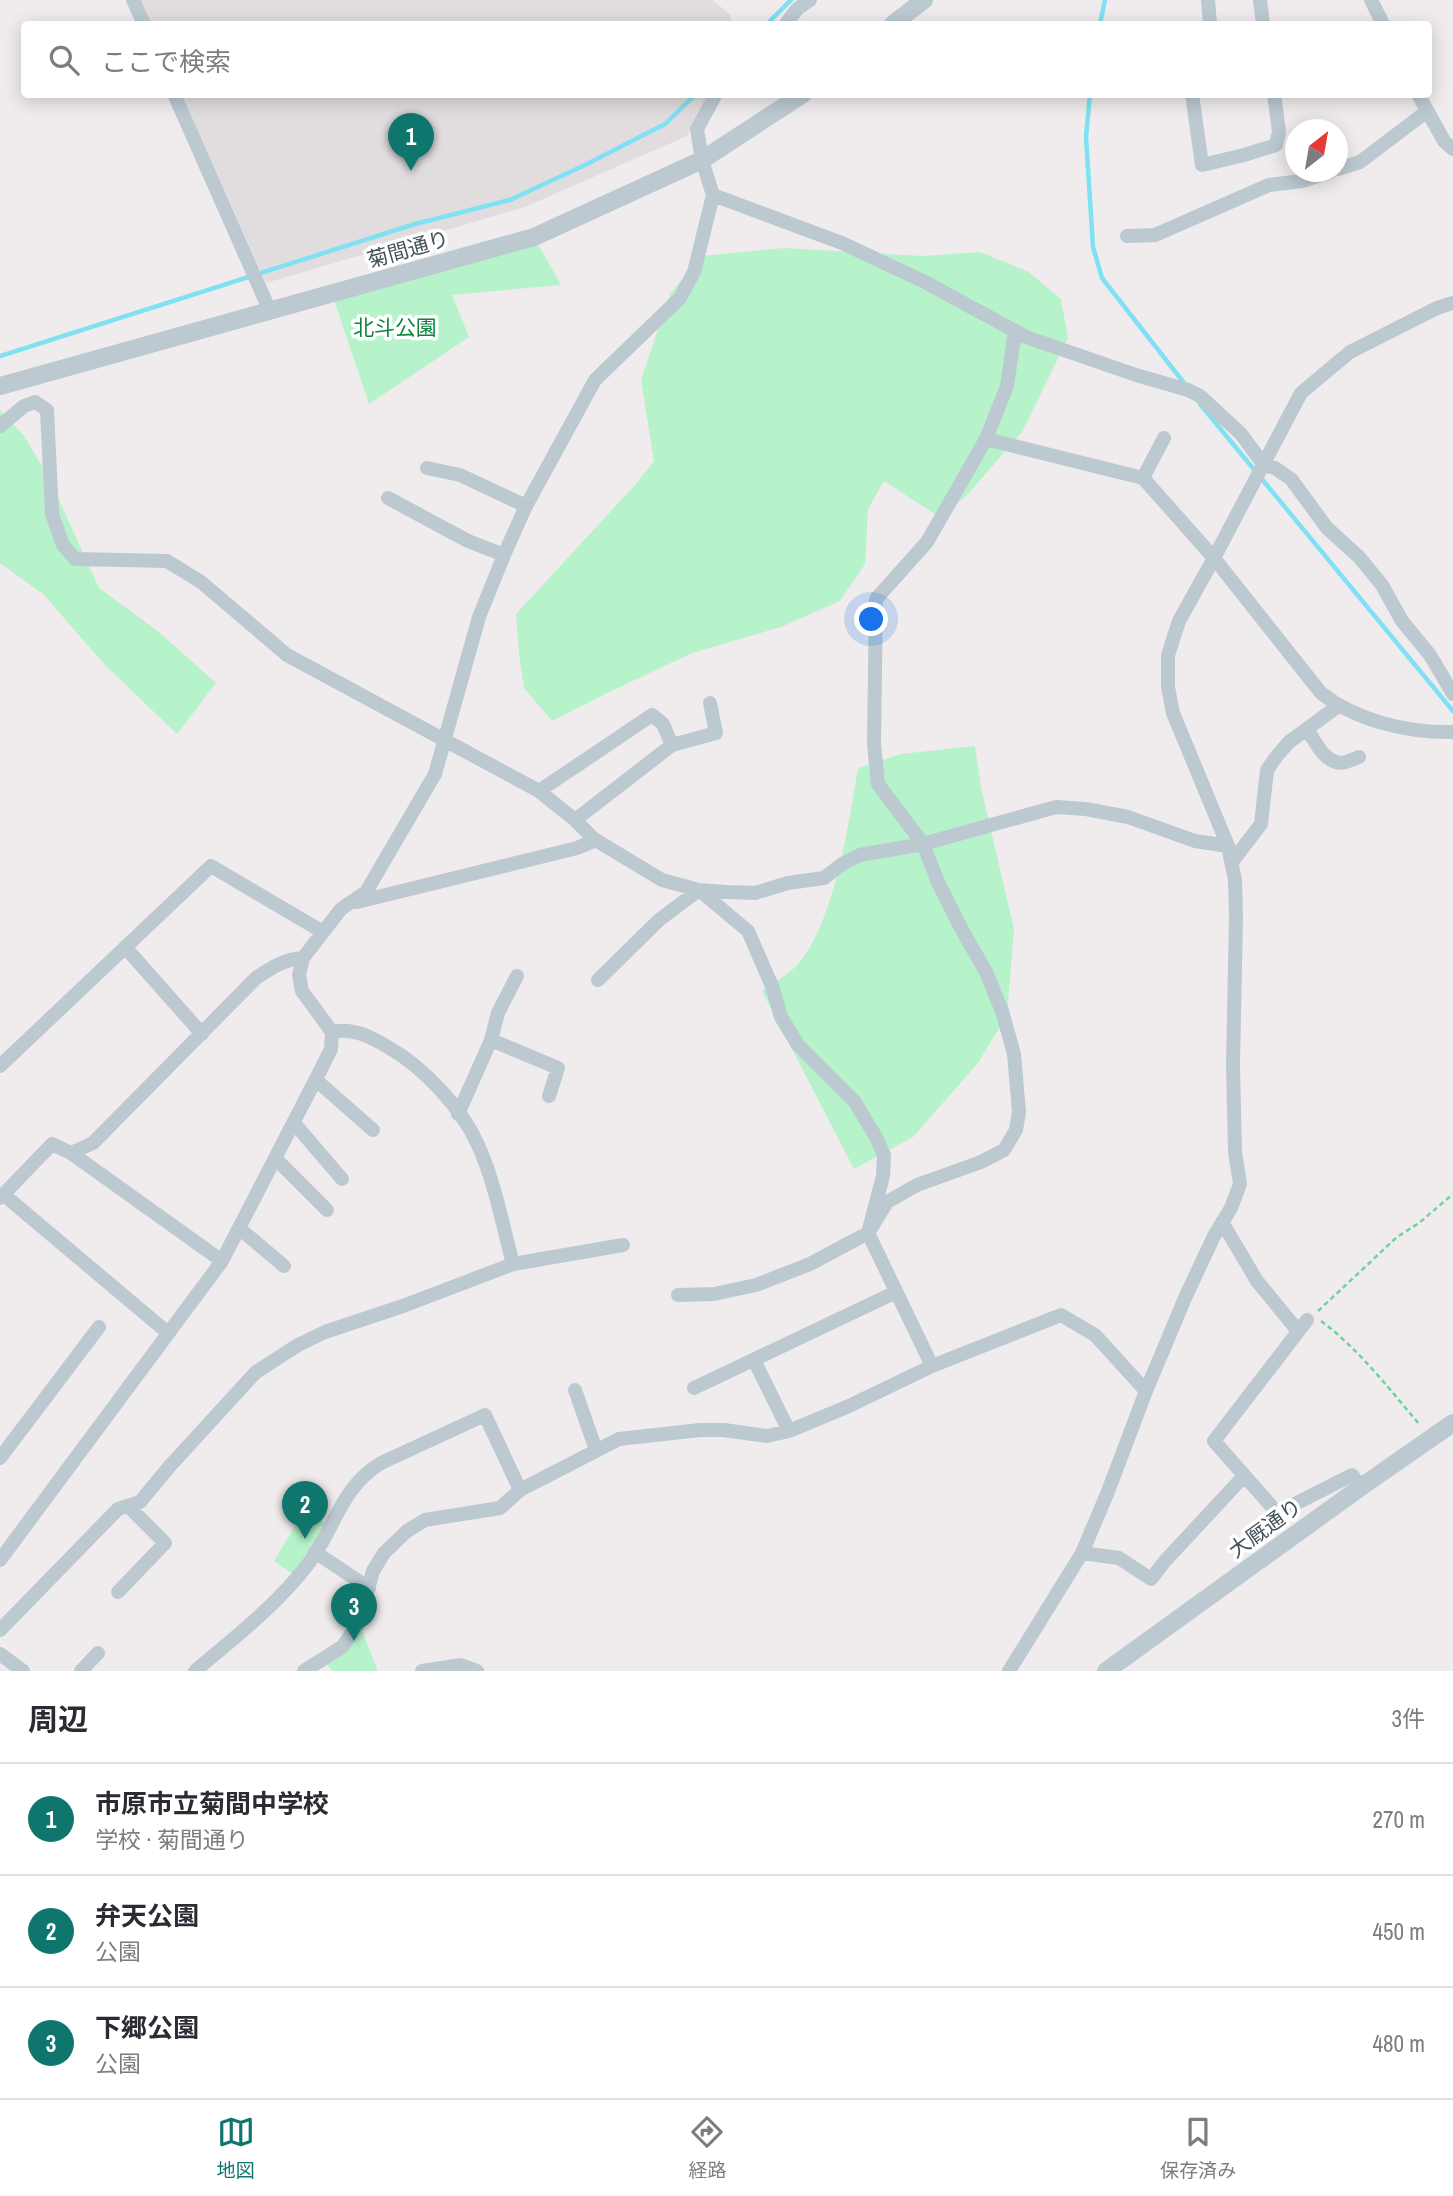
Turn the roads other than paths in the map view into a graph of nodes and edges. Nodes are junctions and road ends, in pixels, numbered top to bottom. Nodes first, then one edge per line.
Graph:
1 (133, 0) edge
2 (810, 0) edge
3 (924, 0) edge
4 (1208, 0) edge
5 (1259, 0) edge
6 (1371, 0) edge
7 (143, 21) edge
8 (788, 21) edge
9 (898, 21) edge
10 (1210, 21) edge
11 (1262, 21) edge
12 (1382, 21) edge
13 (176, 98) edge
14 (714, 98) edge
15 (797, 98) edge
16 (1193, 98) edge
17 (1275, 98) edge
18 (1420, 98) edge
19 (1426, 112) junction
20 (1453, 149) edge
21 (702, 160) junction
22 (1348, 166) edge
23 (1289, 182) edge
24 (713, 195) junction
25 (1127, 236) dead end
26 (1453, 303) edge
27 (270, 311) junction
28 (1015, 331) junction
29 (0, 386) edge
30 (0, 426) edge
31 (1164, 438) dead end
32 (986, 439) junction
33 (1264, 465) junction
34 (427, 468) dead end
35 (1143, 478) junction
36 (388, 498) dead end
37 (526, 506) junction
38 (504, 555) junction
39 (1214, 558) junction
40 (1453, 694) edge
41 (710, 703) dead end
42 (1338, 706) junction
43 (1307, 729) junction
44 (1453, 732) edge
45 (446, 739) junction
46 (672, 745) junction
47 (1359, 757) dead end
48 (539, 791) junction
49 (575, 820) junction
50 (596, 840) junction
51 (923, 844) junction
52 (1228, 846) junction
53 (1231, 862) junction
54 (699, 890) junction
55 (350, 903) junction
56 (323, 932) junction
57 (125, 947) junction
58 (303, 958) junction
59 (517, 976) dead end
60 (598, 980) dead end
61 (332, 1032) junction
62 (202, 1034) junction
63 (491, 1040) junction
64 (0, 1066) edge
65 (316, 1080) junction
66 (549, 1096) dead end
67 (458, 1114) junction
68 (294, 1123) junction
69 (373, 1130) dead end
70 (71, 1153) junction
71 (276, 1158) junction
72 (342, 1179) dead end
73 (2, 1196) edge
74 (327, 1210) dead end
75 (1222, 1222) junction
76 (239, 1228) junction
77 (868, 1233) junction
78 (623, 1245) dead end
79 (222, 1261) junction
80 (513, 1264) junction
81 (284, 1266) dead end
82 (896, 1292) junction
83 (678, 1295) dead end
84 (99, 1327) dead end
85 (168, 1333) junction
86 (754, 1360) junction
87 (932, 1366) junction
88 (694, 1388) dead end
89 (575, 1390) dead end
90 (1146, 1391) junction
91 (1453, 1423) edge
92 (789, 1431) junction
93 (596, 1450) junction
94 (0, 1458) edge
95 (1244, 1476) junction
96 (1361, 1487) junction
97 (520, 1490) junction
98 (128, 1506) junction
99 (4, 1544) edge
100 (315, 1552) junction
101 (1082, 1553) junction
102 (0, 1560) edge
103 (369, 1588) junction
104 (118, 1592) dead end
105 (0, 1630) edge
106 (98, 1653) dead end
107 (0, 1654) edge
108 (23, 1671) edge
109 (82, 1671) edge
110 (195, 1671) edge
111 (304, 1671) edge
112 (422, 1671) edge
113 (477, 1671) edge
114 (1009, 1671) edge
115 (1106, 1671) edge

1 - 7 street
2 - 8 street
3 - 9 street
4 - 10 street
5 - 11 street
6 - 12 street
13 - 27 street
14 - 21 street
15 - 21 street, 菊間通り
16 - 17 street
18 - 19 street
19 - 20 street
19 - 22 street
21 - 24 street
21 - 27 street, 菊間通り
23 - 25 street
24 - 28 street
24 - 37 street
26 - 33 street
27 - 29 street, 菊間通り
28 - 32 street
28 - 33 street
30 - 45 street
31 - 35 street
32 - 35 street
32 - 51 street
33 - 39 street
33 - 40 street
34 - 37 street
35 - 39 street
36 - 38 street
37 - 38 street
38 - 45 street
39 - 42 street
39 - 52 street
41 - 46 street
42 - 43 street
42 - 44 street
43 - 47 street
43 - 53 street
45 - 48 street
45 - 55 street
46 - 48 street
46 - 49 street
48 - 49 street
49 - 50 street
50 - 54 street
50 - 55 street
51 - 52 street
51 - 54 street
51 - 77 street
52 - 53 street
53 - 75 street
54 - 60 street
54 - 77 street
55 - 56 street
56 - 57 street
56 - 58 street
57 - 62 street
57 - 64 street
58 - 61 street
58 - 62 street
59 - 63 street
61 - 65 street
61 - 67 street
62 - 70 street
63 - 66 street
63 - 67 street
65 - 68 street
65 - 69 street
67 - 80 street
68 - 71 street
68 - 72 street
70 - 73 street
70 - 79 street
71 - 74 street
71 - 76 street
73 - 85 street
75 - 90 street
75 - 95 street
76 - 79 street
76 - 81 street
77 - 82 street
77 - 83 street
78 - 80 street
79 - 85 street
80 - 98 street
82 - 86 street
82 - 87 street
84 - 94 street
85 - 99 street
86 - 88 street
86 - 92 street
87 - 90 street
87 - 92 street
89 - 93 street
90 - 101 street
91 - 96 street, 大厩通り
92 - 93 street
93 - 97 street
95 - 96 street
95 - 101 street
96 - 115 street, 大厩通り
97 - 100 street
97 - 103 street
98 - 104 street
98 - 105 street
99 - 102 street
100 - 103 street
100 - 110 street
101 - 114 street
103 - 111 street
106 - 109 street
107 - 108 street
112 - 113 street

